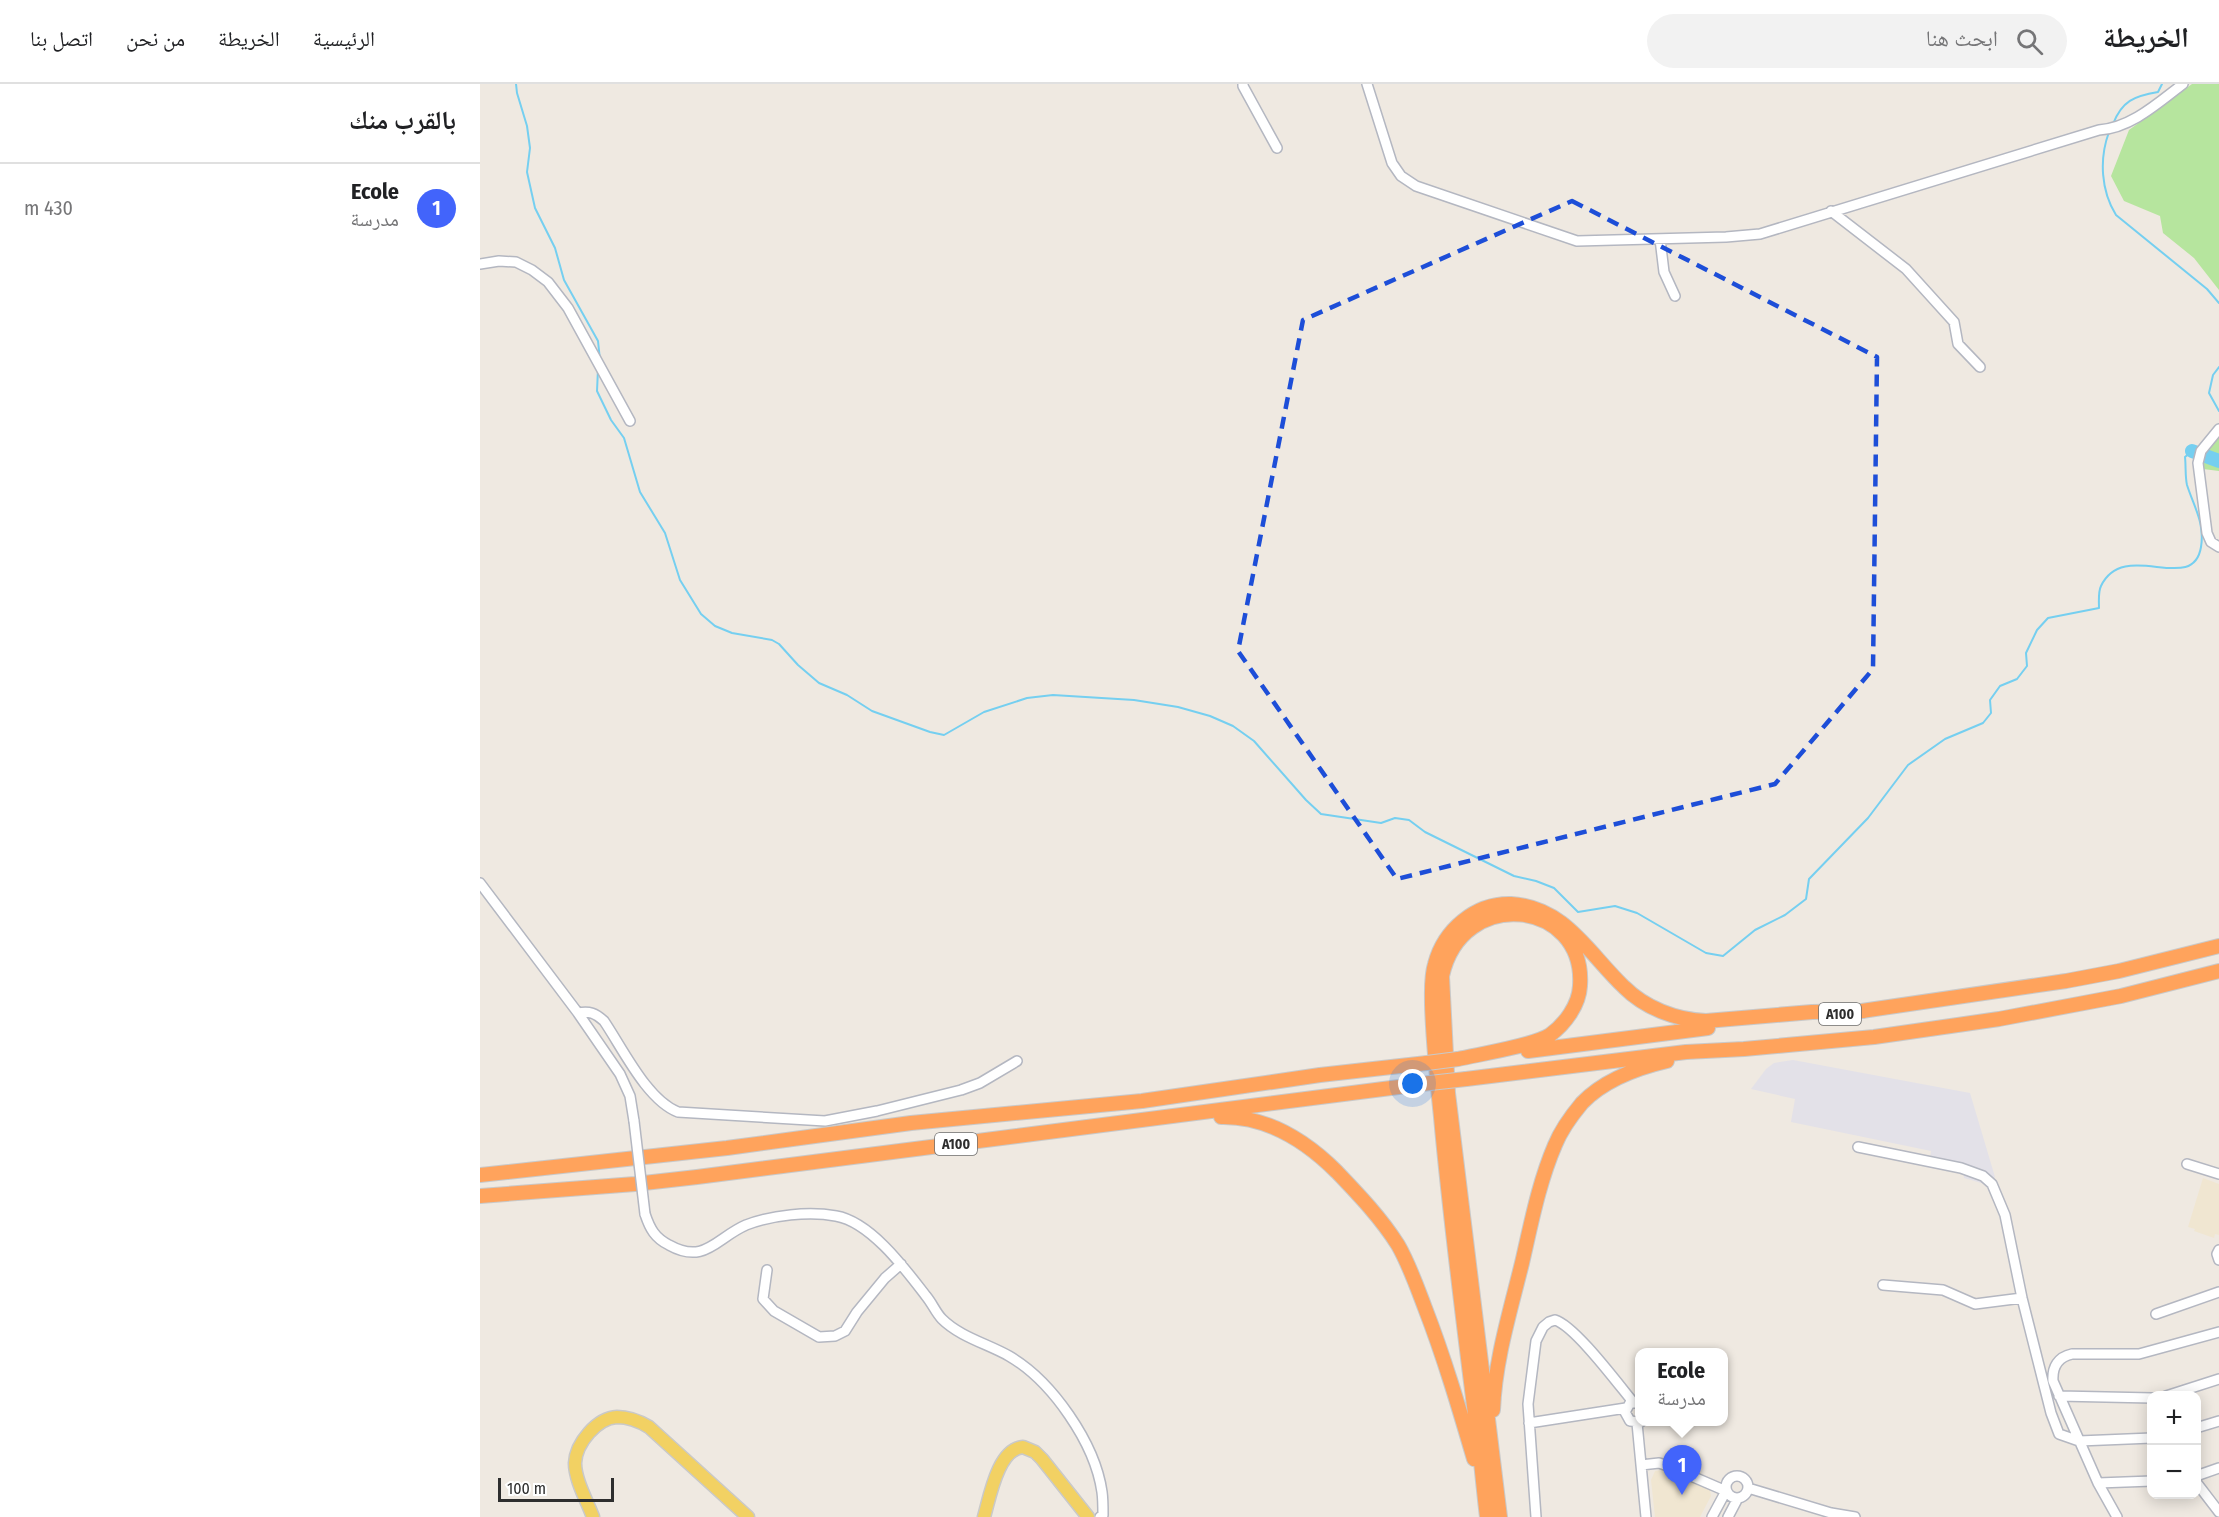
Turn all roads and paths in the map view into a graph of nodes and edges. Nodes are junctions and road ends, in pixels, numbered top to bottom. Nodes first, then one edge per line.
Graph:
1 (1244, 84) edge
2 (1367, 84) edge
3 (2182, 84) edge
4 (1277, 148) dead end
5 (1831, 211) junction
6 (1660, 239) junction
7 (480, 264) edge
8 (1675, 296) dead end
9 (1980, 367) dead end
10 (630, 421) dead end
11 (2219, 429) edge
12 (2219, 547) edge
13 (480, 883) edge
14 (2219, 946) edge
15 (2219, 971) edge
16 (1864, 1011) junction
17 (578, 1013) junction
18 (1744, 1049) junction
19 (1458, 1059) junction
20 (1017, 1061) dead end
21 (1147, 1120) junction
22 (1858, 1147) dead end
23 (2187, 1164) dead end
24 (2219, 1174) edge
25 (480, 1175) edge
26 (480, 1196) edge
27 (2219, 1250) edge
28 (2219, 1260) edge
29 (901, 1264) junction
30 (767, 1270) dead end
31 (1883, 1284) dead end
32 (2219, 1292) edge
33 (2022, 1298) junction
34 (2156, 1314) dead end
35 (2219, 1332) edge
36 (2219, 1379) edge
37 (2179, 1391) edge
38 (2059, 1396) junction
39 (2147, 1398) edge
40 (1633, 1404) edge
41 (1635, 1421) edge
42 (2219, 1421) edge
43 (1529, 1423) junction
44 (1639, 1426) edge
45 (2201, 1426) edge
46 (2147, 1438) edge
47 (2079, 1441) junction
48 (1641, 1465) junction
49 (2219, 1468) edge
50 (2201, 1474) edge
51 (2147, 1481) edge
52 (2098, 1483) junction
53 (1748, 1488) junction
54 (1490, 1489) junction
55 (2201, 1489) edge
56 (1726, 1491) junction
57 (1738, 1498) junction
58 (2219, 1512) edge
59 (1832, 1515) edge
60 (593, 1517) edge
61 (748, 1517) edge
62 (984, 1517) edge
63 (1088, 1517) edge
64 (1100, 1517) edge
65 (1487, 1517) edge
66 (1500, 1517) edge
67 (1536, 1517) edge
68 (1646, 1517) edge
69 (1712, 1517) edge
70 (1728, 1517) edge
71 (1855, 1517) edge
72 (2117, 1517) edge

1 - 4 street
2 - 6 street
3 - 5 street
5 - 6 street
5 - 9 street
6 - 8 street
7 - 10 street
11 - 12 street
13 - 17 street
14 - 16 highway, A100
15 - 18 highway, A100
16 - 19 highway, A100
16 - 54 highway
17 - 20 street
17 - 29 street, bridge
18 - 21 highway, A100, bridge
18 - 54 highway
19 - 25 highway, A100, bridge
19 - 54 highway
21 - 26 highway, A100
21 - 54 highway
22 - 33 street
23 - 24 street
27 - 28 street
29 - 30 street
29 - 64 street
31 - 33 street
32 - 34 street
33 - 47 street
35 - 38 street
36 - 37 street
38 - 39 street
38 - 47 street
40 - 41 street
40 - 43 street
40 - 43 street
42 - 45 street
43 - 67 street
44 - 48 street
46 - 47 street
47 - 52 street
48 - 56 street
48 - 68 street
49 - 50 street
51 - 52 street
52 - 72 street
53 - 56 street
53 - 57 street
53 - 59 street
54 - 65 highway
54 - 66 highway
55 - 58 street
56 - 57 street
56 - 69 street
57 - 70 street
59 - 71 street
60 - 61 main road
62 - 63 main road

